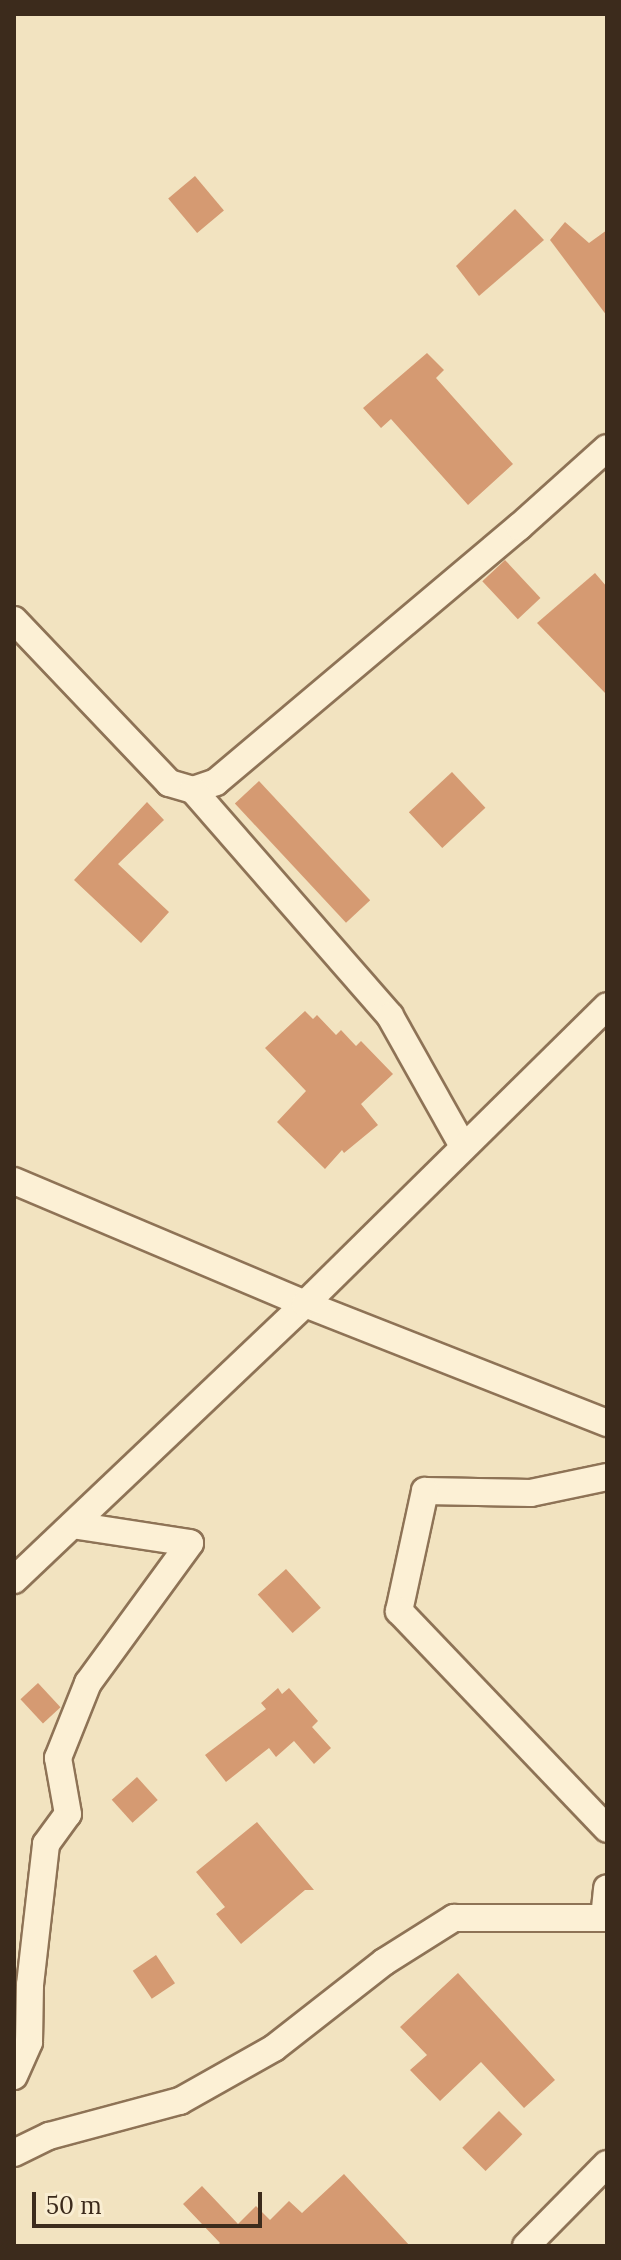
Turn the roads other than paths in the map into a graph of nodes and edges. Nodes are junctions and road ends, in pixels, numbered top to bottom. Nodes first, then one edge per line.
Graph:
1 (607, 448) edge
2 (14, 620) edge
3 (193, 790) junction
4 (607, 1006) edge
5 (463, 1146) junction
6 (14, 1181) edge
7 (305, 1304) junction
8 (607, 1423) edge
9 (607, 1477) edge
10 (73, 1525) junction
11 (14, 1580) edge
12 (607, 1829) edge
13 (607, 1888) edge
14 (605, 1920) edge
15 (14, 2076) edge
16 (14, 2153) edge
17 (605, 2169) edge
18 (526, 2246) edge

1 - 3 street
2 - 3 street
3 - 5 street
4 - 5 street
5 - 7 street
6 - 7 street
7 - 8 street
7 - 10 street
9 - 12 street
10 - 11 street
10 - 15 street
13 - 14 street
14 - 16 street
17 - 18 street

